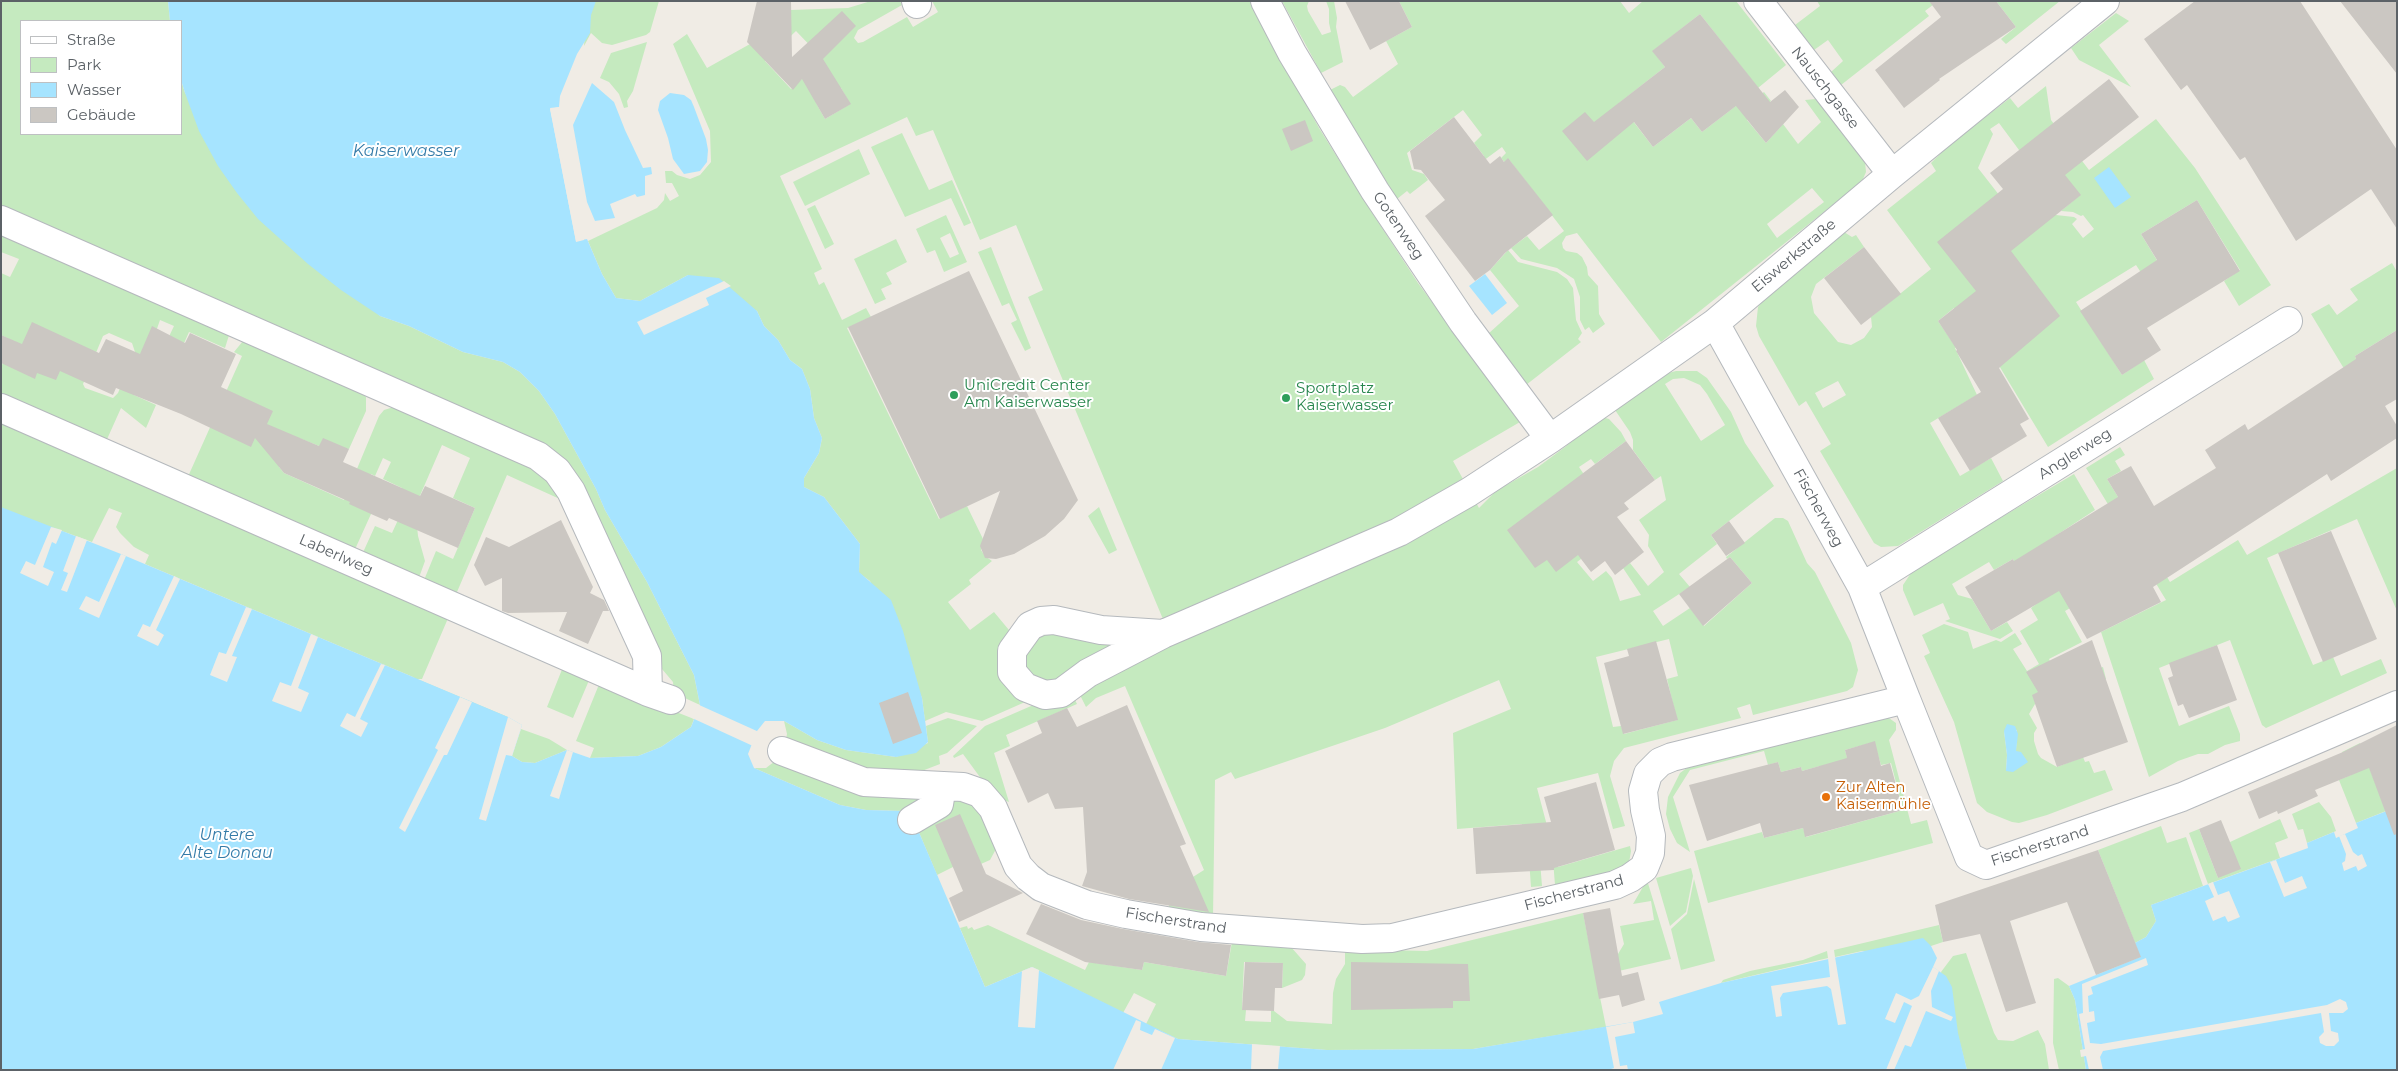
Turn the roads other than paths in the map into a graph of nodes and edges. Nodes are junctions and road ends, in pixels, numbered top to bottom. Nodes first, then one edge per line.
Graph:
1 (1265, 1) edge
2 (1758, 1) edge
3 (2105, 1) edge
4 (1892, 174) junction
5 (1, 220) edge
6 (2288, 321) dead end
7 (1715, 323) junction
8 (1, 408) edge
9 (1550, 439) junction
10 (1862, 587) junction
11 (1163, 634) junction
12 (1906, 699) junction
13 (2397, 705) edge
14 (782, 751) dead end
15 (942, 786) junction
16 (912, 820) dead end

1 - 9 street, Gotenweg
2 - 4 street, Nauschgasse
3 - 4 street, Eiswerkstraße
4 - 7 street, Eiswerkstraße
5 - 8 street, Laberlweg
6 - 10 street, Anglerweg
7 - 9 street, Eiswerkstraße
7 - 10 street, Fischerweg
9 - 11 street, Eiswerkstraße
10 - 12 street, Fischerweg
11 - 11 street, Eiswerkstraße
12 - 13 street, Fischerstrand
12 - 15 street, Fischerstrand
14 - 15 street, Fischerstrand
15 - 16 street

